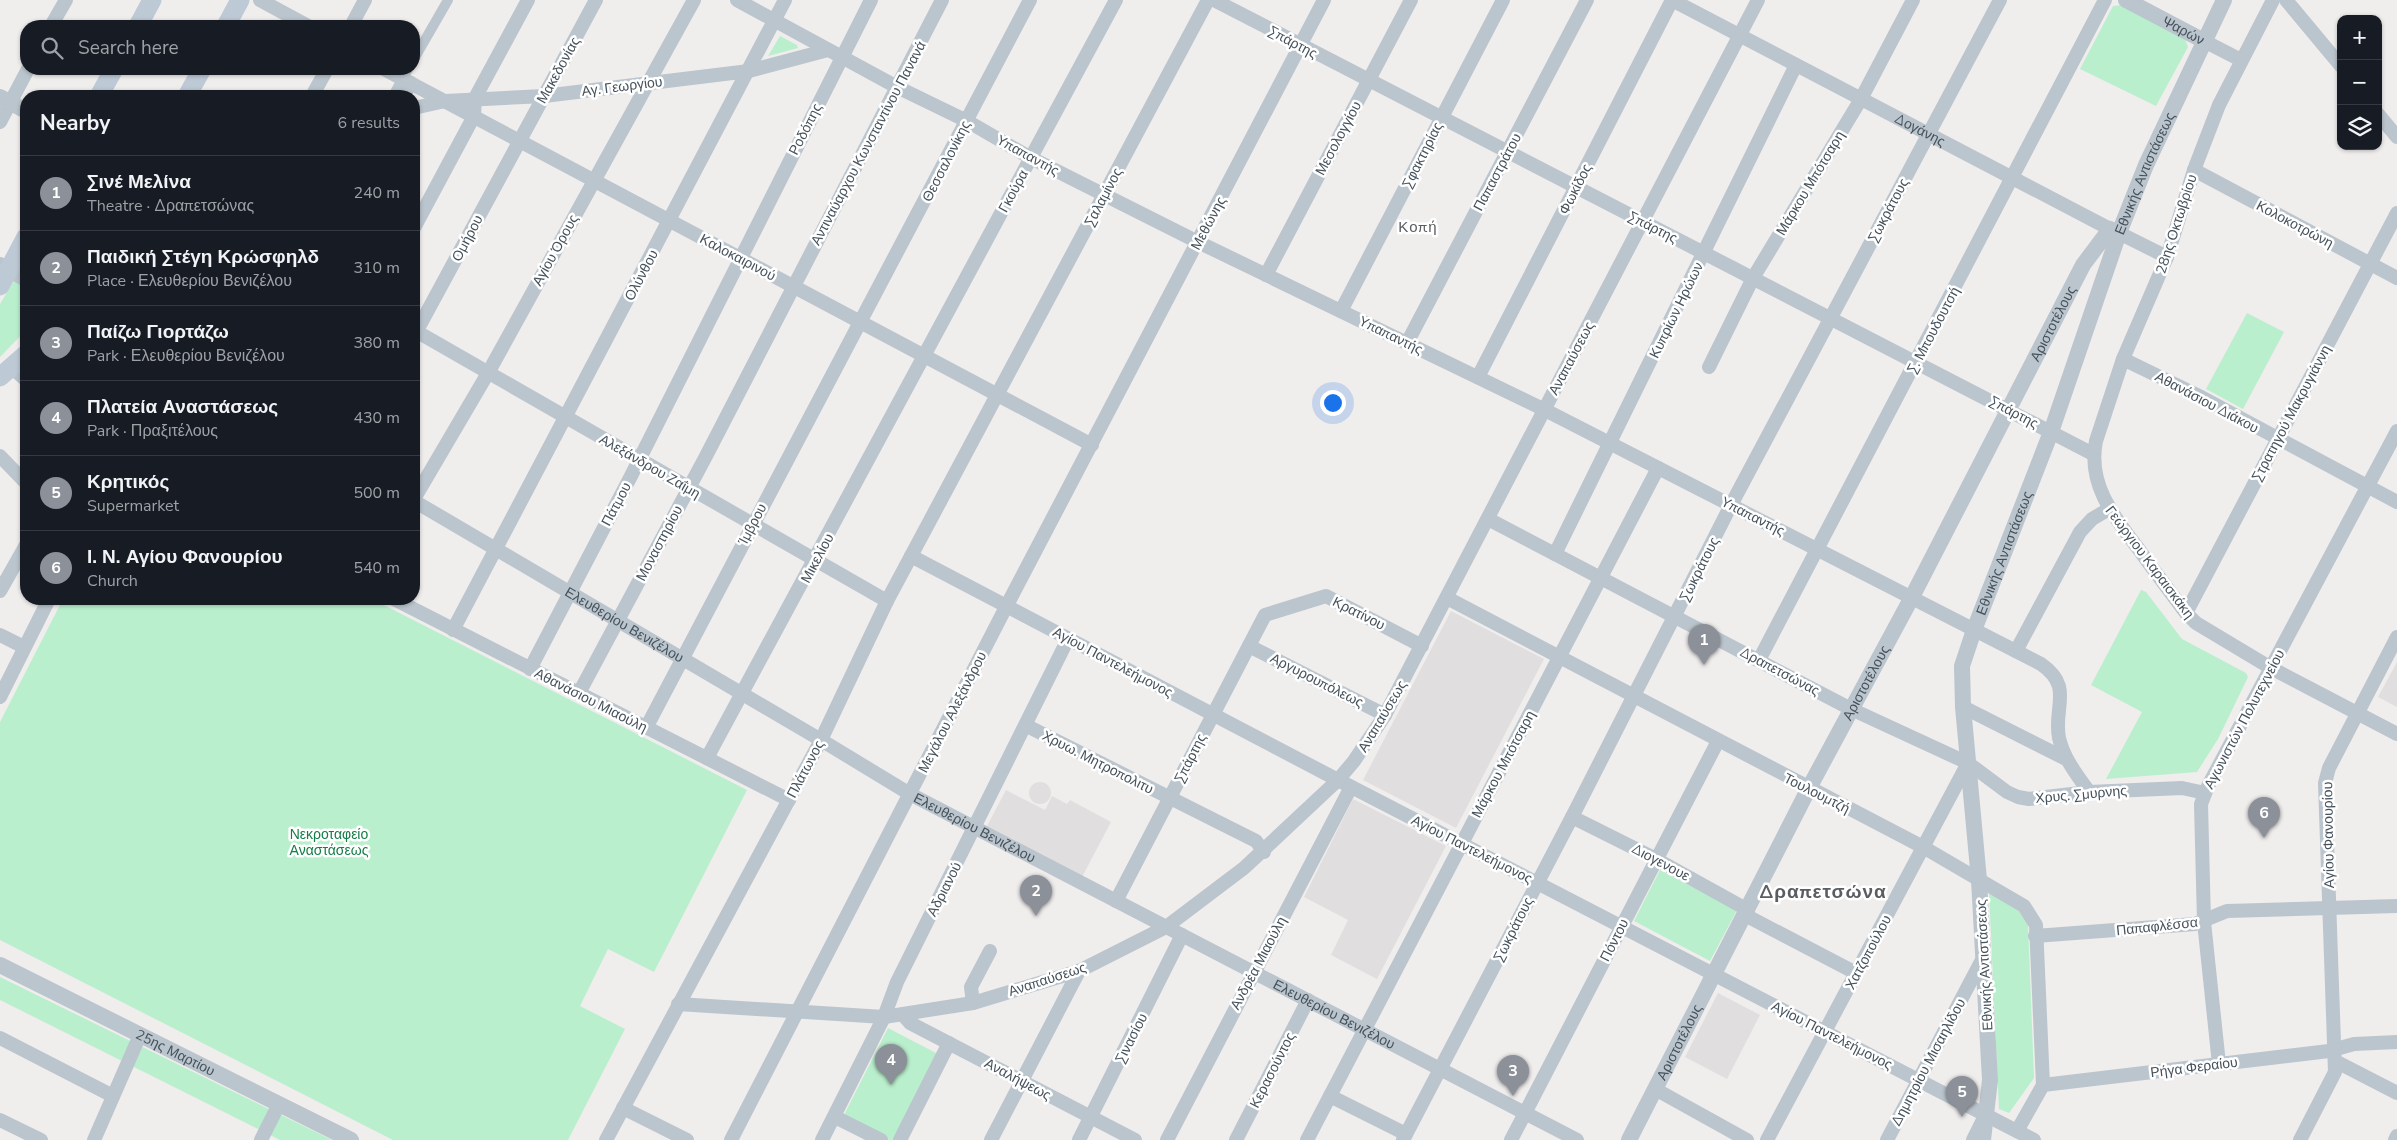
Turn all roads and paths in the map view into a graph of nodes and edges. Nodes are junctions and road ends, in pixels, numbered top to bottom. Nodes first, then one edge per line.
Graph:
1 (66, 0) edge
2 (152, 0) edge
3 (240, 0) edge
4 (260, 0) edge
5 (365, 0) edge
6 (528, 0) edge
7 (596, 0) edge
8 (694, 0) edge
9 (737, 0) edge
10 (785, 0) edge
11 (872, 0) edge
12 (942, 0) edge
13 (1030, 0) edge
14 (1116, 0) edge
15 (1208, 0) edge
16 (1214, 0) edge
17 (1324, 0) edge
18 (1411, 0) edge
19 (1503, 0) edge
20 (1586, 0) edge
21 (1672, 0) edge
22 (1758, 0) edge
23 (1913, 0) edge
24 (2000, 0) edge
25 (2105, 0) edge
26 (2126, 0) edge
27 (2224, 0) edge
28 (2273, 0) edge
29 (2286, 0) edge
30 (447, 3) edge
31 (278, 4) edge
32 (54, 20) edge
33 (141, 20) edge
34 (229, 20) edge
35 (300, 20) edge
36 (354, 20) edge
37 (774, 20) junction
38 (1740, 35) junction
39 (2204, 41) junction
40 (1300, 46) junction
41 (420, 49) edge
42 (828, 50) junction
43 (842, 57) junction
44 (2241, 60) junction
45 (2337, 61) edge
46 (1796, 65) junction
47 (749, 71) junction
48 (24, 75) edge
49 (111, 75) edge
50 (199, 75) edge
51 (324, 75) edge
52 (407, 77) edge
53 (1368, 81) junction
54 (649, 83) junction
55 (897, 86) junction
56 (102, 90) edge
57 (190, 90) edge
58 (315, 90) edge
59 (397, 90) edge
60 (404, 90) edge
61 (544, 96) junction
62 (475, 98) junction
63 (1861, 99) junction
64 (5, 100) edge
65 (445, 101) junction
66 (420, 107) edge
67 (20, 108) edge
68 (474, 116) junction
69 (1441, 118) junction
70 (2382, 119) edge
71 (967, 120) junction
72 (0, 122) edge
73 (1928, 134) junction
74 (2397, 137) edge
75 (520, 140) junction
76 (1507, 152) junction
77 (1031, 158) junction
78 (2194, 170) junction
79 (2012, 177) junction
80 (593, 180) junction
81 (1576, 187) junction
82 (1104, 195) junction
83 (2397, 213) edge
84 (420, 217) edge
85 (670, 220) junction
86 (1643, 221) junction
87 (2115, 231) junction
88 (1198, 242) junction
89 (20, 246) edge
90 (1704, 253) junction
91 (2167, 257) junction
92 (740, 258) junction
93 (2370, 264) junction
94 (3, 273) edge
95 (1266, 275) junction
96 (20, 277) edge
97 (1753, 278) junction
98 (2397, 278) edge
99 (793, 286) junction
100 (1342, 311) junction
101 (1830, 318) junction
102 (861, 322) junction
103 (420, 324) edge
104 (420, 336) edge
105 (1407, 343) junction
106 (924, 355) junction
107 (20, 359) edge
108 (2123, 359) junction
109 (1916, 362) junction
110 (1708, 367) dead end
111 (6, 372) edge
112 (488, 372) junction
113 (1478, 377) junction
114 (20, 378) edge
115 (998, 395) junction
116 (2008, 408) junction
117 (1545, 410) junction
118 (566, 417) junction
119 (2397, 431) edge
120 (2051, 432) junction
121 (2278, 440) junction
122 (1611, 444) junction
123 (1092, 445) junction
124 (2093, 454) junction
125 (0, 456) edge
126 (638, 459) junction
127 (1658, 468) junction
128 (20, 477) edge
129 (2368, 486) junction
130 (688, 487) junction
131 (420, 490) edge
132 (2397, 502) edge
133 (420, 504) edge
134 (1731, 505) junction
135 (2109, 509) junction
136 (1488, 519) junction
137 (752, 524) junction
138 (496, 549) junction
139 (1818, 549) junction
140 (1555, 554) junction
141 (20, 555) edge
142 (911, 556) junction
143 (816, 560) junction
144 (1600, 578) junction
145 (1, 586) edge
146 (570, 592) junction
147 (1446, 598) junction
148 (1912, 598) junction
149 (887, 601) junction
150 (46, 605) edge
151 (405, 605) edge
152 (1006, 607) junction
153 (2186, 613) junction
154 (1266, 615) joint
155 (1675, 616) junction
156 (618, 620) junction
157 (453, 630) junction
158 (1974, 630) junction
159 (0, 635) edge
160 (2397, 637) edge
161 (1068, 639) junction
162 (1249, 646) junction
163 (1422, 646) junction
164 (24, 647) junction
165 (2016, 651) junction
166 (1560, 656) junction
167 (683, 658) junction
168 (1759, 660) junction
169 (2271, 668) junction
170 (530, 669) junction
171 (579, 694) junction
172 (743, 694) junction
173 (1633, 696) junction
174 (0, 697) edge
175 (1963, 706) junction
176 (1851, 709) junction
177 (2357, 713) junction
178 (1212, 714) junction
179 (1385, 715) junction
180 (1027, 726) junction
181 (646, 728) junction
182 (2397, 734) edge
183 (821, 740) junction
184 (1718, 741) junction
185 (707, 758) junction
186 (2066, 759) junction
187 (1968, 763) junction
188 (1338, 780) junction
189 (1352, 787) junction
190 (1809, 788) junction
191 (2089, 792) junction
192 (2205, 793) junction
193 (910, 794) junction
194 (1169, 798) junction
195 (788, 800) junction
196 (1572, 817) junction
197 (975, 828) junction
198 (1462, 843) junction
199 (1923, 848) junction
200 (1264, 852) junction
201 (1656, 859) junction
202 (1979, 880) junction
203 (1537, 882) junction
204 (1116, 901) junction
205 (2397, 906) edge
206 (2330, 907) junction
207 (1747, 912) junction
208 (2204, 922) junction
209 (1622, 926) junction
210 (1166, 927) junction
211 (1182, 935) junction
212 (2035, 936) junction
213 (990, 951) dead end
214 (1983, 958) junction
215 (0, 965) edge
216 (1079, 971) junction
217 (1253, 972) junction
218 (1856, 973) junction
219 (1714, 974) junction
220 (1308, 1000) junction
221 (973, 1002) junction
222 (678, 1004) junction
223 (796, 1013) junction
224 (903, 1015) junction
225 (884, 1017) junction
226 (1364, 1030) junction
227 (1825, 1032) junction
228 (140, 1034) junction
229 (0, 1038) edge
230 (2397, 1042) edge
231 (949, 1043) junction
232 (2335, 1055) junction
233 (2219, 1064) junction
234 (1440, 1069) junction
235 (1918, 1080) junction
236 (1023, 1081) junction
237 (2043, 1085) junction
238 (1655, 1088) junction
239 (2397, 1092) edge
240 (113, 1096) junction
241 (1330, 1096) junction
242 (279, 1104) junction
243 (623, 1108) junction
244 (1525, 1113) junction
245 (1986, 1116) junction
246 (836, 1117) junction
247 (1091, 1117) junction
248 (0, 1120) edge
249 (2017, 1131) junction
250 (2397, 1136) edge
251 (1404, 1137) edge
252 (348, 1139) edge
253 (41, 1140) edge
254 (94, 1140) edge
255 (261, 1140) edge
256 (606, 1140) edge
257 (687, 1140) edge
258 (731, 1140) edge
259 (822, 1140) edge
260 (881, 1140) edge
261 (900, 1140) edge
262 (992, 1140) edge
263 (1079, 1140) edge
264 (1135, 1140) edge
265 (1166, 1140) edge
266 (1236, 1140) edge
267 (1307, 1140) edge
268 (1511, 1140) edge
269 (1577, 1140) edge
270 (1629, 1140) edge
271 (1747, 1140) edge
272 (1767, 1140) edge
273 (1887, 1140) edge
274 (1973, 1140) edge
275 (1983, 1140) edge
276 (2034, 1140) edge
277 (2300, 1140) edge
278 (2395, 1140) edge

1 - 32 street
2 - 33 main road
3 - 34 main road
4 - 31 street
5 - 36 street
6 - 62 street
7 - 61 street, Μακεδονίας
8 - 54 street, Αγίου Όρους
9 - 37 street, Υπαπαντής
10 - 37 street, Ολύνθου
11 - 43 street, Ροδόπης
12 - 55 street, Αντιναύαρχου Κωνσταντίνου Πανανά
13 - 71 street, Θεσσαλονίκης
14 - 77 street, Γκούρα
15 - 82 street, Σαλαμίνος
16 - 40 street, Σπάρτης
17 - 40 street, Μεθώνης
18 - 53 street, Μεσολογγίου
19 - 69 street, Σφακτηρίας
20 - 76 street, Παπαστράτου
21 - 38 street, Δογάνης
21 - 81 street, Φωκίδος
22 - 38 street, Αναπαύσεως
23 - 63 street, Μάρκου Μπότσαρη
24 - 73 street, Σωκράτους
25 - 79 street, Σ. Μπουδουτσή
26 - 39 street, Ψαρών
27 - 39 street, Εθνικής Αντιστάσεως
28 - 44 street, 28ης Οκτωβρίου
29 - 45 street
30 - 41 street
31 - 35 street
37 - 42 street, Υπαπαντής
37 - 47 street, Ολύνθου
38 - 46 street, Δογάνης
38 - 86 street, Αναπαύσεως
39 - 44 street, Ψαρών
39 - 87 street, Εθνικής Αντιστάσεως
40 - 53 street, Σπάρτης
40 - 88 street, Μεθώνης
42 - 43 street, Υπαπαντής
42 - 47 street, Αγ. Γεωργίου
43 - 55 street, Υπαπαντής
43 - 92 street, Ροδόπης
44 - 78 street, 28ης Οκτωβρίου
46 - 63 street, Δογάνης
46 - 90 street, Κυπρίων Ηρώων
47 - 54 street, Αγ. Γεωργίου
47 - 85 street, Ολύνθου
48 - 64 street
49 - 56 main road
50 - 57 main road
51 - 58 street
52 - 59 street
52 - 60 street
52 - 65 street, Καλοκαιρινού
53 - 69 street, Σπάρτης
53 - 95 street, Μεσολογγίου
54 - 61 street, Αγ. Γεωργίου
54 - 80 street, Αγίου Όρους
55 - 71 street, Υπαπαντής
55 - 99 street, Αντιναύαρχου Κωνσταντίνου Πανανά
61 - 62 street, Αγ. Γεωργίου
61 - 75 street, Μακεδονίας
62 - 65 street, Αγ. Γεωργίου
62 - 68 street
63 - 73 street, Δογάνης
63 - 97 street, Μάρκου Μπότσαρη
64 - 67 street
64 - 72 street
65 - 66 street, Αγ. Γεωργίου
65 - 68 street, Καλοκαιρινού
68 - 75 street, Καλοκαιρινού
68 - 84 street
69 - 76 street, Σπάρτης
69 - 100 street, Σφακτηρίας
70 - 74 street
71 - 77 street, Υπαπαντής
71 - 102 street, Θεσσαλονίκης
73 - 79 street, Δογάνης
73 - 101 street, Σωκράτους
75 - 80 street, Καλοκαιρινού
75 - 103 street, Ομήρου
76 - 81 street, Σπάρτης
76 - 105 street, Παπαστράτου
77 - 82 street, Υπαπαντής
77 - 106 street, Γκούρα
78 - 91 street, 28ης Οκτωβρίου
78 - 93 street, Κολοκοτρώνη
79 - 87 street, Δογάνης
79 - 109 street, Σ. Μπουδουτσή
80 - 85 street, Καλοκαιρινού
80 - 112 street, Αγίου Όρους
81 - 86 street, Σπάρτης
81 - 113 street, Φωκίδος
82 - 88 street, Υπαπαντής
82 - 115 street, Σαλαμίνος
83 - 93 street, Στρατηγού Μακρυγιάννη
85 - 92 street, Καλοκαιρινού
85 - 118 street, Ολύνθου
86 - 90 street, Σπάρτης
86 - 117 street, Αναπαύσεως
87 - 91 street, Δογάνης
87 - 116 street, Αριστοτέλους
87 - 120 street, Εθνικής Αντιστάσεως
88 - 95 street, Υπαπαντής
88 - 123 street, Μεθώνης
89 - 94 main road
90 - 97 street, Σπάρτης
90 - 122 street, Κυπρίων Ηρώων
91 - 108 street, 28ης Οκτωβρίου
92 - 99 street, Καλοκαιρινού
92 - 126 street, Πάτμου
93 - 98 street, Κολοκοτρώνη
93 - 121 street, Στρατηγού Μακρυγιάννη
94 - 96 street
95 - 100 street, Υπαπαντής
97 - 101 street, Σπάρτης
97 - 110 street, Μάρκου Μπότσαρη
99 - 102 street, Καλοκαιρινού
99 - 130 street, Μοναστηρίου
100 - 105 street, Υπαπαντής
101 - 109 street, Σπάρτης
101 - 134 street, Σωκράτους
102 - 106 street, Καλοκαιρινού
102 - 137 street, Ίμβρου
104 - 112 street, Αλεξάνδρου Ζαΐμη
105 - 113 street, Υπαπαντής
106 - 115 street, Καλοκαιρινού
106 - 143 street, Μικελίου
107 - 111 main road
108 - 121 street, Αθανάσιου Διάκου
108 - 124 street, 28ης Οκτωβρίου
109 - 116 street, Σπάρτης
109 - 139 street, Σ. Μπουδουτσή
111 - 114 street
112 - 118 street, Αλεξάνδρου Ζαΐμη
112 - 131 street, Αγίου Όρους
113 - 117 street, Υπαπαντής
115 - 123 street, Καλοκαιρινού
115 - 142 street, Πλάτωνος
116 - 120 street, Σπάρτης
116 - 148 street, Αριστοτέλους
117 - 122 street, Υπαπαντής
117 - 136 street, Αναπαύσεως
118 - 126 street, Αλεξάνδρου Ζαΐμη
118 - 138 street, Ολύνθου
119 - 129 street, Αγωνιστών Πολυτεχνείου
120 - 124 street, Σπάρτης
120 - 158 street, Εθνικής Αντιστάσεως
121 - 129 street, Αθανάσιου Διάκου
121 - 153 street, Στρατηγού Μακρυγιάννη
122 - 127 street, Υπαπαντής
122 - 140 street, Κυπρίων Ηρώων
123 - 152 street, Μεγάλου Αλεξάνδρου
124 - 135 street, Γεώργιου Καραισκάκη
125 - 128 street
126 - 130 street, Αλεξάνδρου Ζαΐμη
126 - 146 street, Πάτμου
127 - 134 street, Υπαπαντής
127 - 144 street, Μάρκου Μπότσαρη
129 - 132 street, Αθανάσιου Διάκου
129 - 169 street, Αγωνιστών Πολυτεχνείου
130 - 137 street, Αλεξάνδρου Ζαΐμη
130 - 156 street, Μοναστηρίου
133 - 138 street, Ελευθερίου Βενιζέλου
134 - 139 street, Υπαπαντής
134 - 155 street, Σωκράτους
135 - 153 street, Γεώργιου Καραισκάκη
135 - 165 street
136 - 140 street, Δραπετσώνας
136 - 147 street, Αναπαύσεως
137 - 143 street, Αλεξάνδρου Ζαΐμη
137 - 167 street, Ίμβρου
138 - 146 street, Ελευθερίου Βενιζέλου
138 - 157 street, Ολύνθου
139 - 148 street, Υπαπαντής
139 - 168 street, Σ. Μπουδουτσή
140 - 144 street, Δραπετσώνας
141 - 145 street
142 - 149 street, Πλάτωνος
142 - 152 street, Αγίου Παντελεήμονος
143 - 149 street, Αλεξάνδρου Ζαΐμη
143 - 172 street, Μικελίου
144 - 155 street, Δραπετσώνας
144 - 166 street, Μάρκου Μπότσαρη
146 - 156 street, Ελευθερίου Βενιζέλου
146 - 170 street, Πάτμου
147 - 163 street, Αναπαύσεως
147 - 166 street, Τουλουμτζή
148 - 158 street, Υπαπαντής
148 - 176 street, Αριστοτέλους
149 - 183 street, Πλάτωνος
150 - 164 street
151 - 157 street, Αθανάσιου Μιαούλη
152 - 161 street, Αγίου Παντελεήμονος
152 - 193 street, Μεγάλου Αλεξάνδρου
153 - 169 street, Γεώργιου Καραισκάκη
154 - 162 street, Σπάρτης
154 - 163 street, Κρατίνου
155 - 168 street, Δραπετσώνας
155 - 173 street, Σωκράτους
156 - 167 street, Ελευθερίου Βενιζέλου
156 - 171 street, Μοναστηρίου
157 - 170 street, Αθανάσιου Μιαούλη
158 - 165 street, Υπαπαντής
158 - 175 street, Εθνικής Αντιστάσεως
159 - 164 street
160 - 177 street, Αγίου Φανουρίου
161 - 178 street, Αγίου Παντελεήμονος
161 - 180 street, Αδριανού
162 - 178 street, Σπάρτης
162 - 179 street, Αργυρουπόλεως
163 - 179 street, Αναπαύσεως
164 - 174 street
165 - 186 street, Υπαπαντής
166 - 173 street, Τουλουμτζή
166 - 198 street, Μάρκου Μπότσαρη
167 - 172 street, Ελευθερίου Βενιζέλου
167 - 181 street, Ίμβρου
168 - 176 street, Δραπετσώνας
169 - 177 street, Γεώργιου Καραισκάκη
169 - 192 street, Αγωνιστών Πολυτεχνείου
170 - 171 street, Αθανάσιου Μιαούλη
171 - 181 street, Αθανάσιου Μιαούλη
172 - 183 street, Ελευθερίου Βενιζέλου
172 - 185 street, Μικελίου
173 - 184 street, Τουλουμτζή
173 - 196 street, Σωκράτους
175 - 186 street
175 - 187 street, Εθνικής Αντιστάσεως
176 - 187 street, Δραπετσώνας
176 - 190 street, Αριστοτέλους
177 - 182 street, Γεώργιου Καραισκάκη
177 - 206 street, Αγίου Φανουρίου
178 - 188 street, Αγίου Παντελεήμονος
178 - 194 street, Σπάρτης
179 - 188 street, Αναπαύσεως
180 - 194 street, Χρυω. Μητροπολιτυ
180 - 197 street, Αδριανού
181 - 185 street, Αθανάσιου Μιαούλη
183 - 193 street, Ελευθερίου Βενιζέλου
183 - 195 street, Πλάτωνος
184 - 190 street, Τουλουμτζή
184 - 201 street, Πόντου
185 - 195 street, Αθανάσιου Μιαούλη
186 - 191 street
187 - 191 street, Χρυς. Σμυρνης
187 - 199 street, Χατζοπούλου
187 - 202 street, Εθνικής Αντιστάσεως
188 - 189 street, Αγίου Παντελεήμονος
188 - 200 street, Αναπαύσεως
189 - 198 street, Αγίου Παντελεήμονος
189 - 217 street, Ανδρέα Μιαούλη
190 - 199 street, Τουλουμτζή
190 - 207 street, Αριστοτέλους
191 - 192 street, Χρυς. Σμυρνης
192 - 208 street, Αγωνιστών Πολυτεχνείου
193 - 197 street, Ελευθερίου Βενιζέλου
193 - 223 street, Μεγάλου Αλεξάνδρου
194 - 200 street, Χρυω. Μητροπολιτυ
194 - 204 street, Σπάρτης
195 - 222 street, Πλάτωνος
196 - 201 street, Διογενουε
196 - 203 street, Σωκράτους
197 - 204 street, Ελευθερίου Βενιζέλου
197 - 225 street, Αδριανού
198 - 203 street, Αγίου Παντελεήμονος
198 - 226 street, Μάρκου Μπότσαρη
199 - 202 street, Τουλουμτζή
199 - 218 street, Χατζοπούλου
200 - 210 street, Αναπαύσεως
201 - 207 street, Διογενουε
201 - 209 street, Πόντου
202 - 212 street, Τουλουμτζή
202 - 214 street, Εθνικής Αντιστάσεως
203 - 209 street, Αγίου Παντελεήμονος
203 - 234 street, Σωκράτους
204 - 210 street, Ελευθερίου Βενιζέλου
205 - 206 street, Παπαφλέσσα
206 - 208 street, Παπαφλέσσα
206 - 232 street, Αγίου Φανουρίου
207 - 218 street, Διογενουε
207 - 219 street, Αριστοτέλους
208 - 212 street, Παπαφλέσσα
208 - 233 street, Αγωνιστών Πολυτεχνείου
209 - 219 street, Αγίου Παντελεήμονος
209 - 244 street, Πόντου
210 - 211 street, Ελευθερίου Βενιζέλου
210 - 216 street, Αναπαύσεως
211 - 217 street, Ελευθερίου Βενιζέλου
211 - 247 street, Σινασίου
212 - 237 street, Τουλουμτζή
213 - 221 street
214 - 235 street, Δημητρίου Μισαηλίδου
214 - 245 street, Εθνικής Αντιστάσεως
215 - 228 street, 25ης Μαρτίου
216 - 221 street, Αναπαύσεως
216 - 236 street
217 - 220 street, Ελευθερίου Βενιζέλου
217 - 265 street, Ανδρέα Μιαούλη
218 - 227 street, Χατζοπούλου
219 - 227 street, Αγίου Παντελεήμονος
219 - 238 street, Αριστοτέλους
220 - 226 street, Ελευθερίου Βενιζέλου
220 - 266 street, Κερασούντος
221 - 224 street, Αναπαύσεως
222 - 223 street, Αναπαύσεως
222 - 243 street, Πλάτωνος
223 - 225 street, Αναπαύσεως
223 - 258 street, Μεγάλου Αλεξάνδρου
224 - 225 street, Αναπαύσεως
224 - 231 street, Αναλήψεως
225 - 246 street, Αδριανού
226 - 234 street, Ελευθερίου Βενιζέλου
226 - 241 street, Μάρκου Μπότσαρη
227 - 235 street, Αγίου Παντελεήμονος
227 - 272 street, Χατζοπούλου
228 - 240 street
228 - 242 street, 25ης Μαρτίου
229 - 240 street
230 - 232 street, Ρήγα Φεραίου
231 - 236 street, Αναλήψεως
231 - 261 street
232 - 233 street, Ρήγα Φεραίου
232 - 239 street
232 - 277 street, Αγίου Φανουρίου
233 - 237 street, Ρήγα Φεραίου
234 - 244 street, Ελευθερίου Βενιζέλου
234 - 251 street, Σωκράτους
235 - 245 street, Αγίου Παντελεήμονος
235 - 273 street, Δημητρίου Μισαηλίδου
236 - 247 street, Αναλήψεως
236 - 262 street
237 - 249 street
238 - 270 street, Αριστοτέλους
238 - 271 street
240 - 254 street
241 - 251 street
241 - 267 street, Μάρκου Μπότσαρη
242 - 252 street, 25ης Μαρτίου
242 - 255 street
243 - 256 street, Πλάτωνος
243 - 257 street
244 - 268 street, Πόντου
244 - 269 street, Ελευθερίου Βενιζέλου
245 - 249 street, Αγίου Παντελεήμονος
245 - 274 street
245 - 275 street, Εθνικής Αντιστάσεως
246 - 259 street, Αδριανού
246 - 260 street
247 - 263 street, Σινασίου
247 - 264 street, Αναλήψεως
248 - 253 street
249 - 276 street, Αγίου Παντελεήμονος
250 - 278 street

